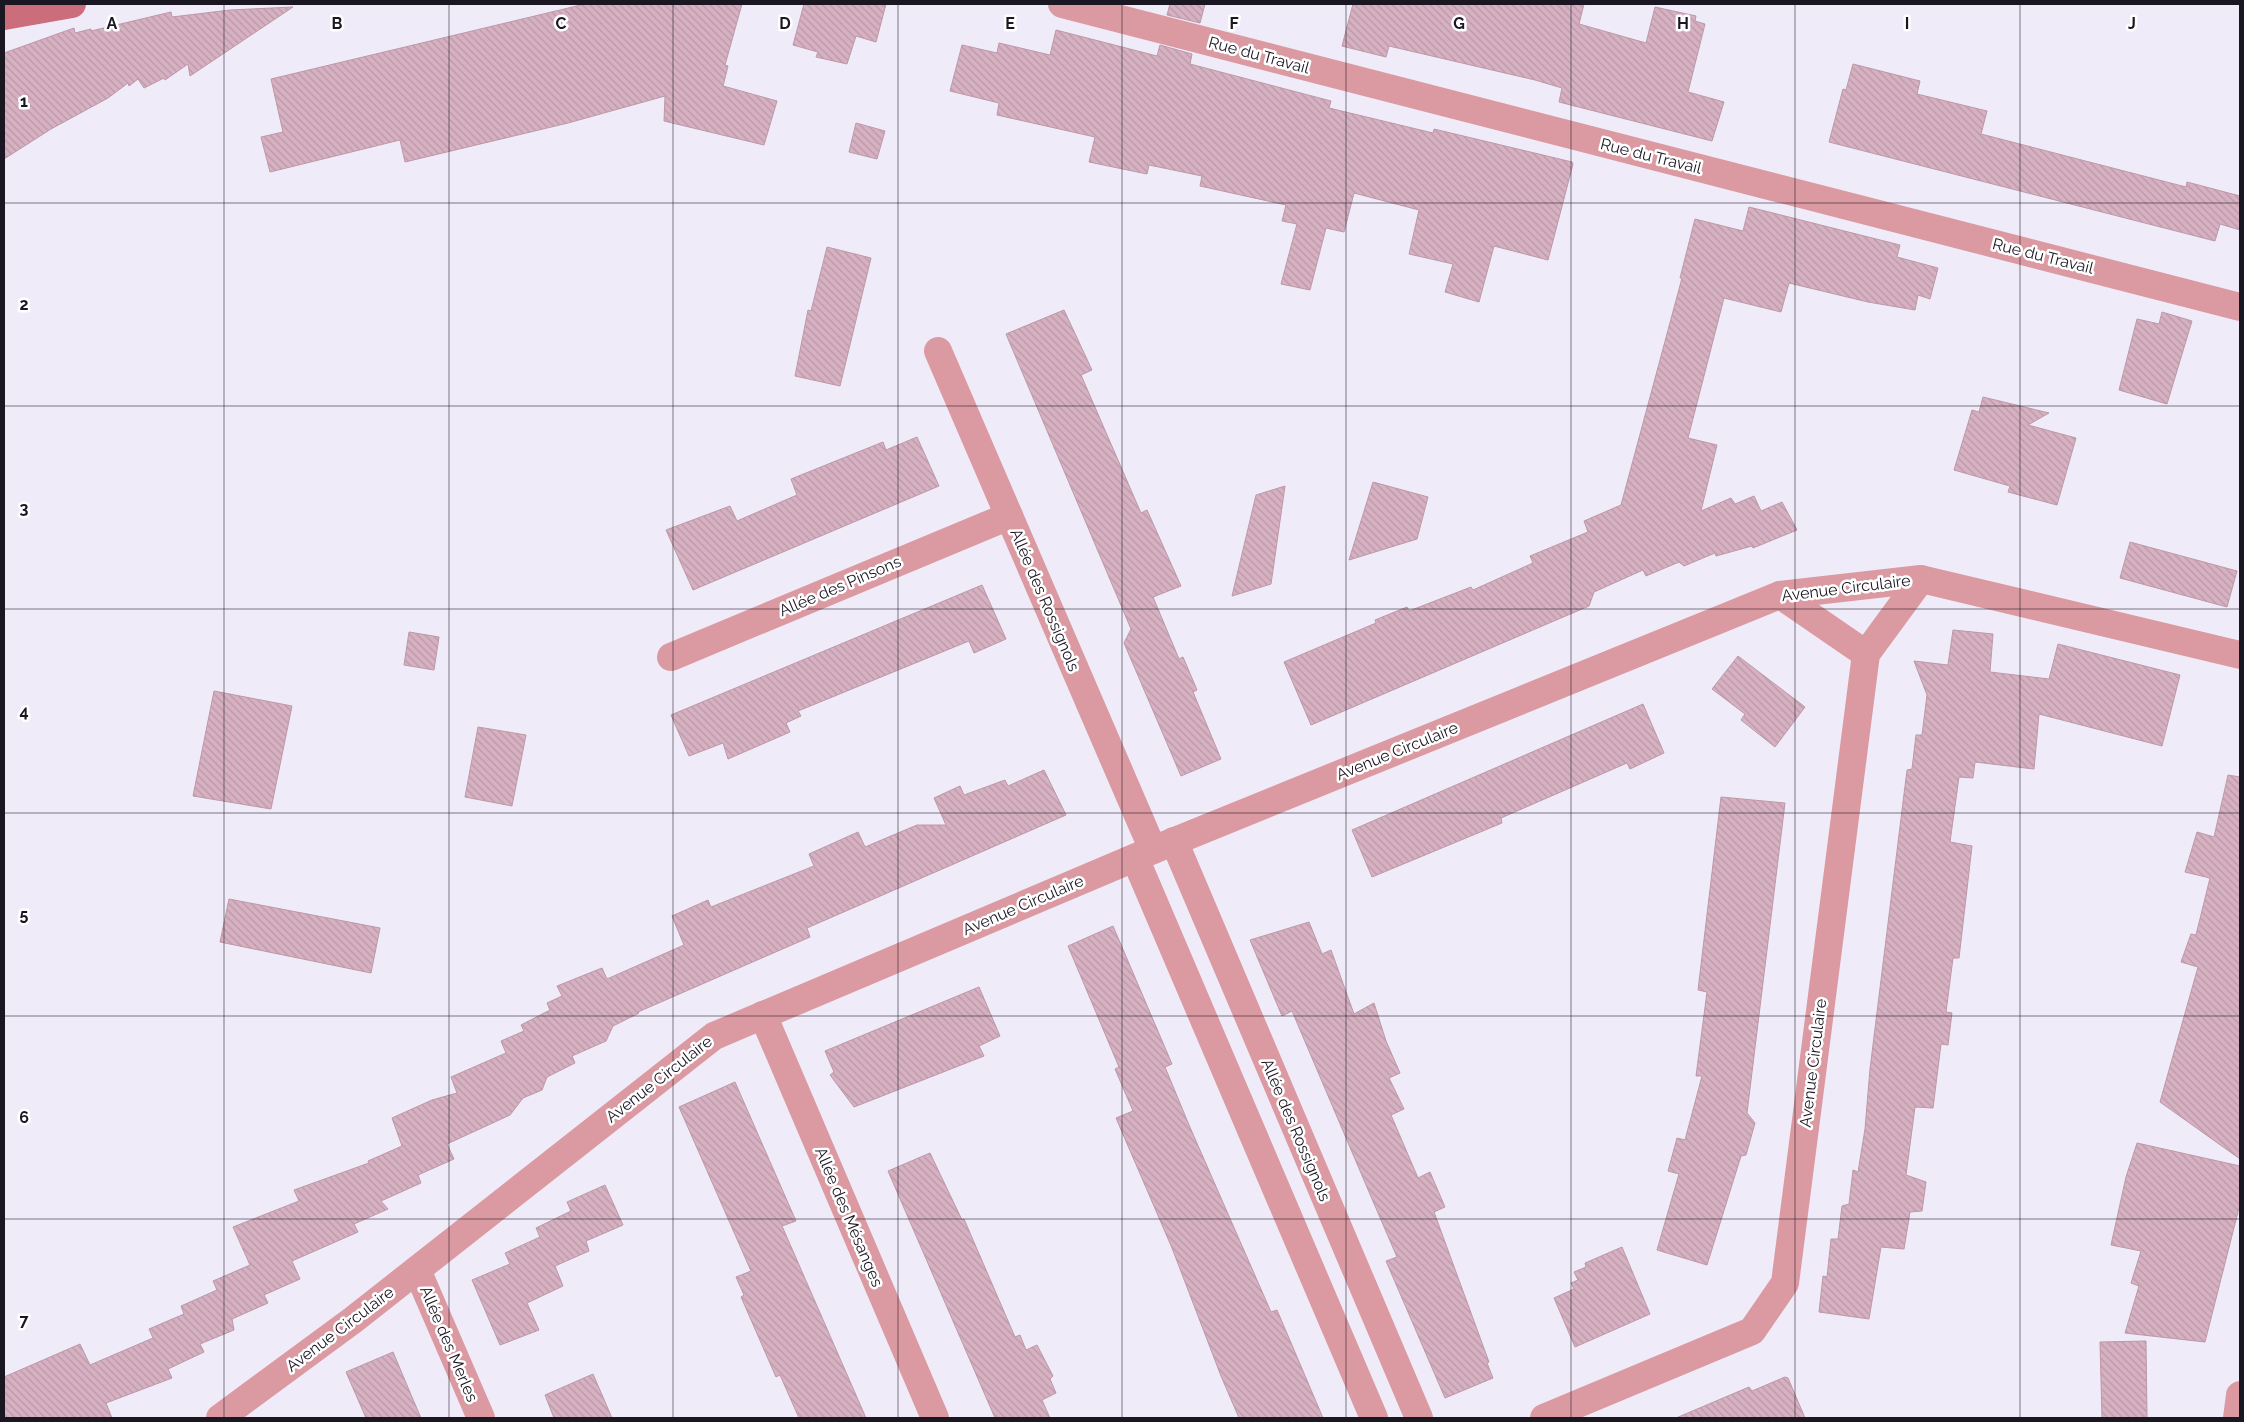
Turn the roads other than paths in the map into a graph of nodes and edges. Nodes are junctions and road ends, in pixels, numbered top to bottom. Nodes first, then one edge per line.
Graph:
1 (72, 4) edge
2 (1062, 4) edge
3 (4, 16) edge
4 (2240, 307) edge
5 (938, 351) dead end
6 (1009, 516) junction
7 (1921, 579) junction
8 (1780, 595) junction
9 (1866, 654) junction
10 (2240, 655) edge
11 (671, 656) dead end
12 (1154, 850) junction
13 (763, 1015) junction
14 (417, 1270) junction
15 (2240, 1394) edge
16 (220, 1418) edge
17 (481, 1418) edge
18 (935, 1418) edge
19 (1374, 1418) edge
20 (1419, 1418) edge
21 (1544, 1418) edge
22 (2237, 1418) edge

1 - 3 main road
2 - 4 street, Rue du Travail
5 - 6 street, Allée des Rossignols
6 - 11 street, Allée des Pinsons
6 - 12 street, Allée des Rossignols
7 - 8 street, Avenue Circulaire
7 - 9 street, Avenue Circulaire
7 - 10 street, Avenue Circulaire
8 - 9 street
8 - 12 street, Avenue Circulaire
9 - 21 street, Avenue Circulaire
12 - 13 street, Avenue Circulaire
12 - 19 street, Allée des Rossignols
12 - 20 street, Allée des Rossignols
13 - 14 street, Avenue Circulaire
13 - 18 street, Allée des Mésanges
14 - 16 street, Avenue Circulaire
14 - 17 street, Allée des Merles
15 - 22 street

